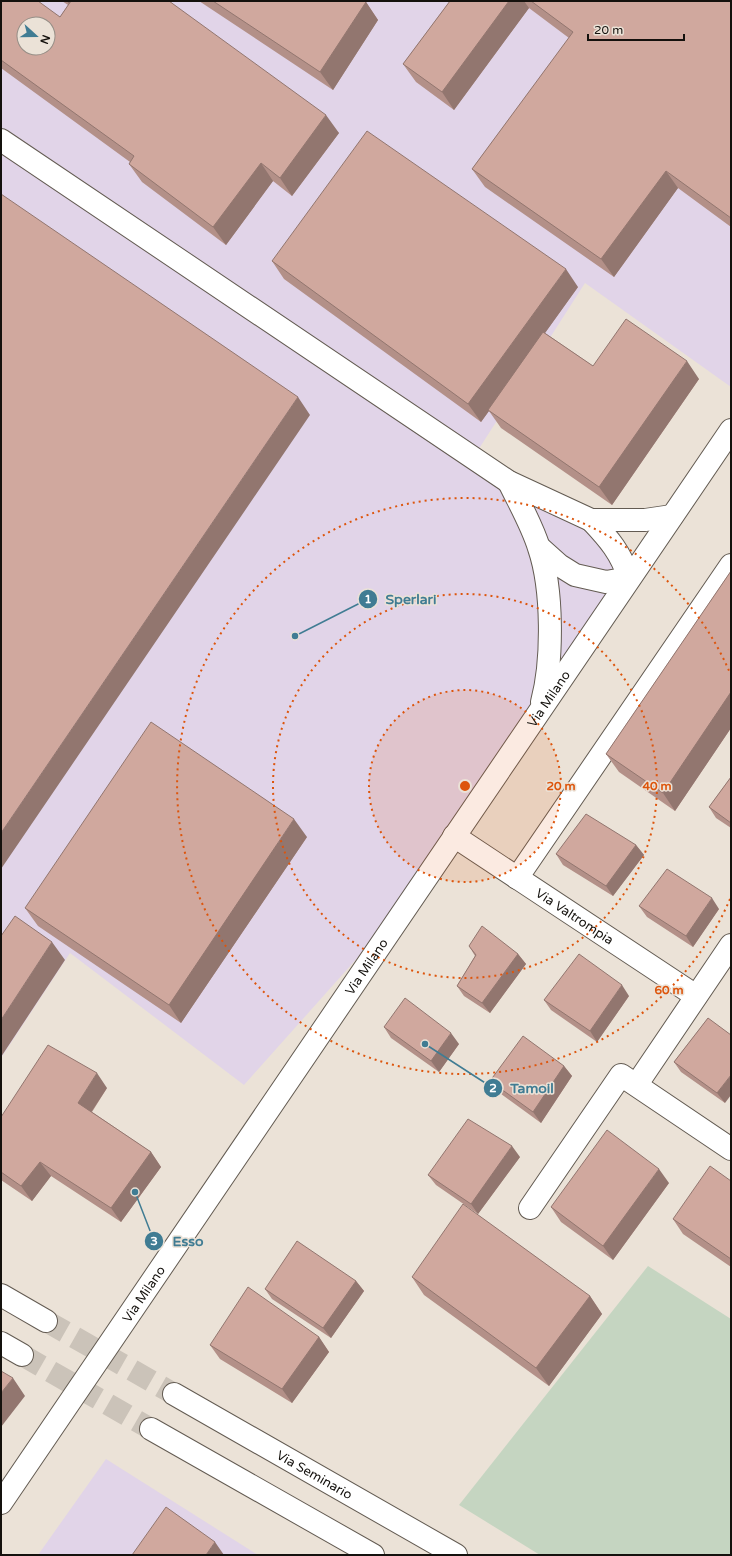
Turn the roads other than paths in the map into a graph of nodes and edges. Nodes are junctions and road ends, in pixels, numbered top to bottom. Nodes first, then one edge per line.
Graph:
1 (1, 140) edge
2 (731, 430) edge
3 (509, 482) junction
4 (672, 516) junction
5 (591, 520) junction
6 (540, 548) junction
7 (731, 565) edge
8 (629, 578) junction
9 (540, 710) junction
10 (454, 836) junction
11 (517, 878) junction
12 (731, 945) edge
13 (696, 996) junction
14 (637, 1084) junction
15 (731, 1148) edge
16 (530, 1208) dead end
17 (1, 1295) edge
18 (46, 1321) tunnel mouth
19 (1, 1343) edge
20 (22, 1355) tunnel mouth
21 (174, 1394) tunnel mouth
22 (151, 1429) tunnel mouth
23 (1, 1503) edge
24 (373, 1555) edge
25 (456, 1555) edge

1 - 3 main road
2 - 4 main road, Via Milano
3 - 5 main road
3 - 6 main road
4 - 5 main road
4 - 8 main road, Via Milano
5 - 8 main road
6 - 8 main road
6 - 9 main road
7 - 11 main road
8 - 9 main road, Via Milano
9 - 10 main road, Via Milano
10 - 11 main road, Via Valtrompia
10 - 23 main road, Via Milano
11 - 13 main road, Via Valtrompia
12 - 13 main road
13 - 14 main road
14 - 15 main road
14 - 16 main road
17 - 18 main road
19 - 20 main road
21 - 25 main road, Via Seminario
22 - 24 main road

